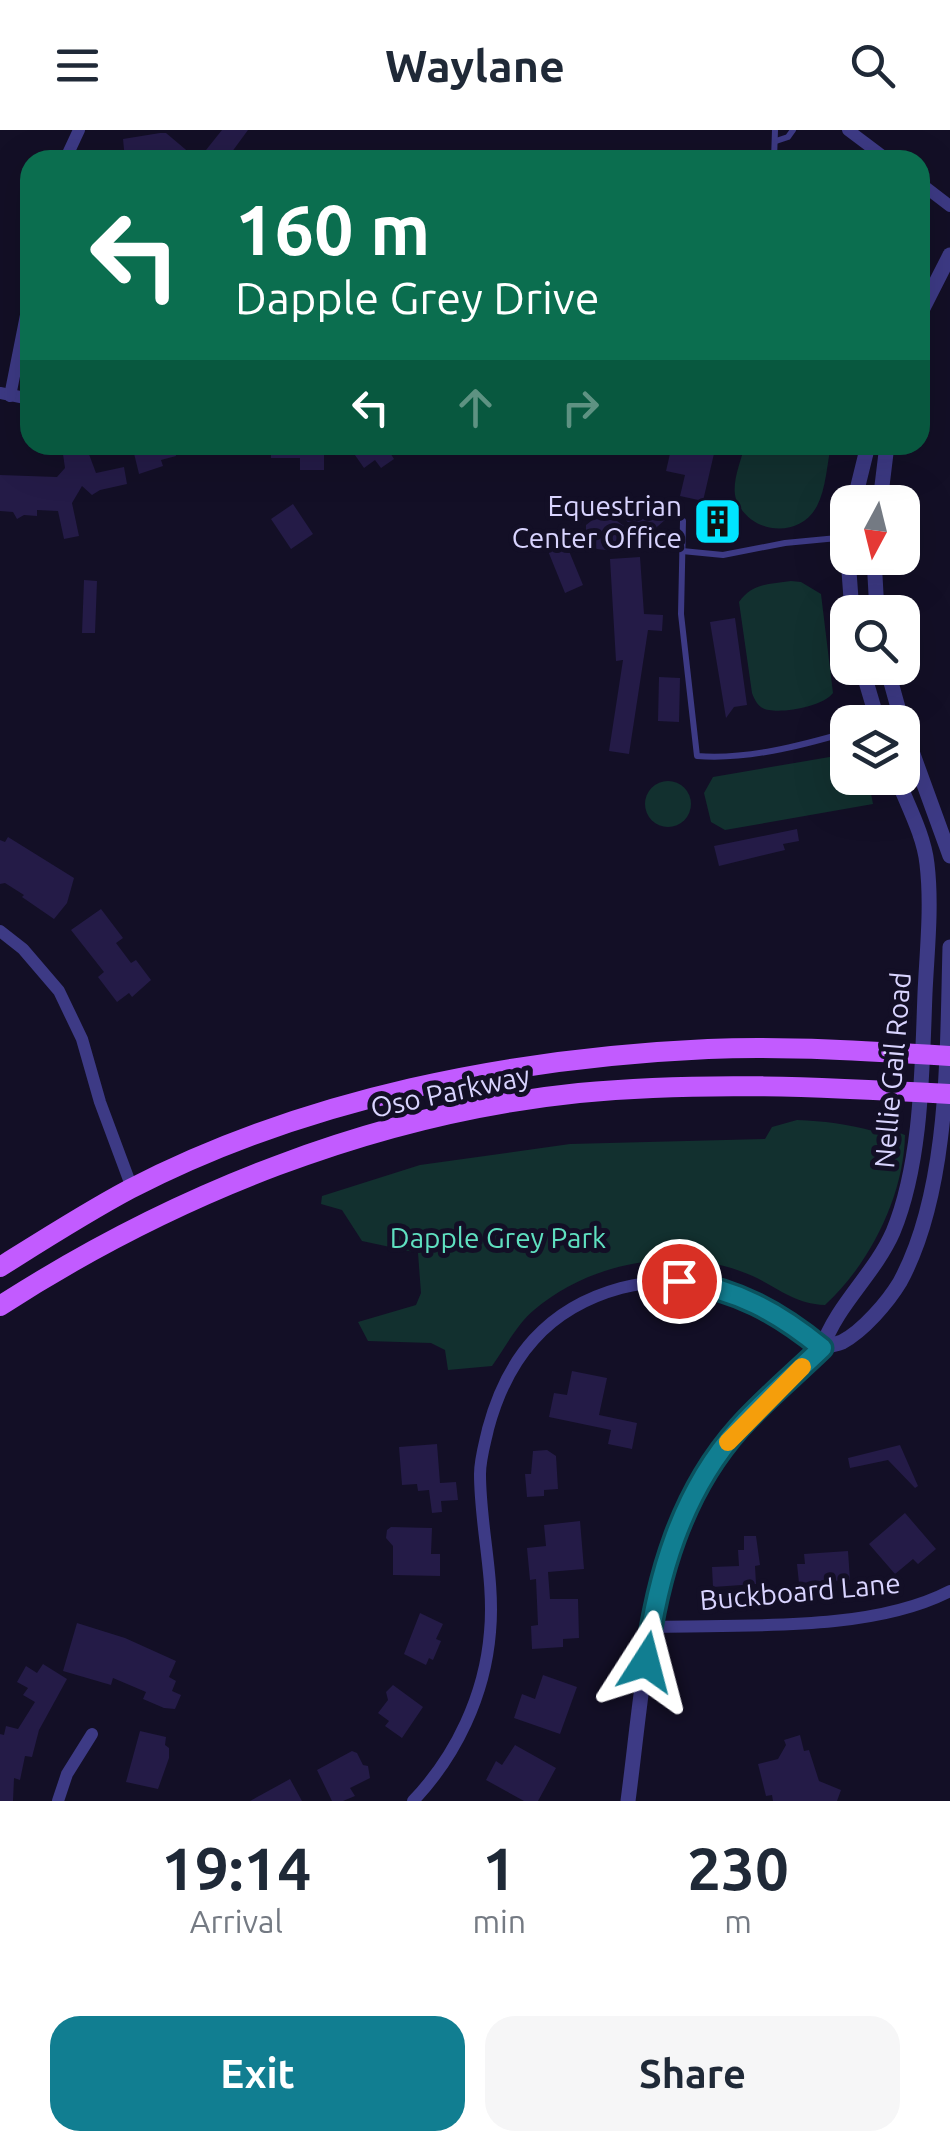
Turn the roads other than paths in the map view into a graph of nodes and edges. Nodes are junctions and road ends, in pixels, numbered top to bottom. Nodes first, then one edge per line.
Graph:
1 (775, 130) edge
2 (793, 130) edge
3 (848, 130) edge
4 (776, 142) junction
5 (775, 150) edge
6 (875, 150) edge
7 (930, 191) edge
8 (950, 206) edge
9 (950, 255) edge
10 (930, 294) edge
11 (20, 335) edge
12 (5, 395) edge
13 (866, 455) edge
14 (887, 455) edge
15 (858, 485) edge
16 (882, 485) edge
17 (684, 521) dead end
18 (830, 538) edge
19 (682, 551) junction
20 (830, 737) edge
21 (920, 773) edge
22 (903, 795) edge
23 (950, 856) edge
24 (0, 931) edge
25 (950, 947) edge
26 (922, 1054) junction
27 (948, 1056) edge
28 (920, 1091) junction
29 (947, 1094) edge
30 (132, 1188) junction
31 (0, 1267) edge
32 (0, 1306) edge
33 (822, 1348) junction
34 (950, 1591) edge
35 (651, 1626) junction
36 (92, 1734) dead end
37 (58, 1801) edge
38 (412, 1801) edge
39 (628, 1801) edge

1 - 4 lane
2 - 4 lane
3 - 6 street
4 - 5 lane
7 - 8 street
9 - 10 street
11 - 12 street
13 - 15 street
14 - 16 street
17 - 19 lane
18 - 19 lane
19 - 20 lane
21 - 23 street
22 - 26 street, Nellie Gail Road
24 - 30 street
25 - 27 street, Nellie Gail Road
26 - 27 main road, Oso Parkway
26 - 28 street, Nellie Gail Road
26 - 30 main road, Oso Parkway
27 - 29 street, Nellie Gail Road
28 - 29 main road, Oso Parkway
28 - 32 main road, Oso Parkway
28 - 33 street, Nellie Gail Road
29 - 33 street, Nellie Gail Road
30 - 31 main road, Oso Parkway
33 - 35 street, Nellie Gail Road
33 - 38 street
34 - 35 street, Buckboard Lane
35 - 39 street, Nellie Gail Road
36 - 37 street

